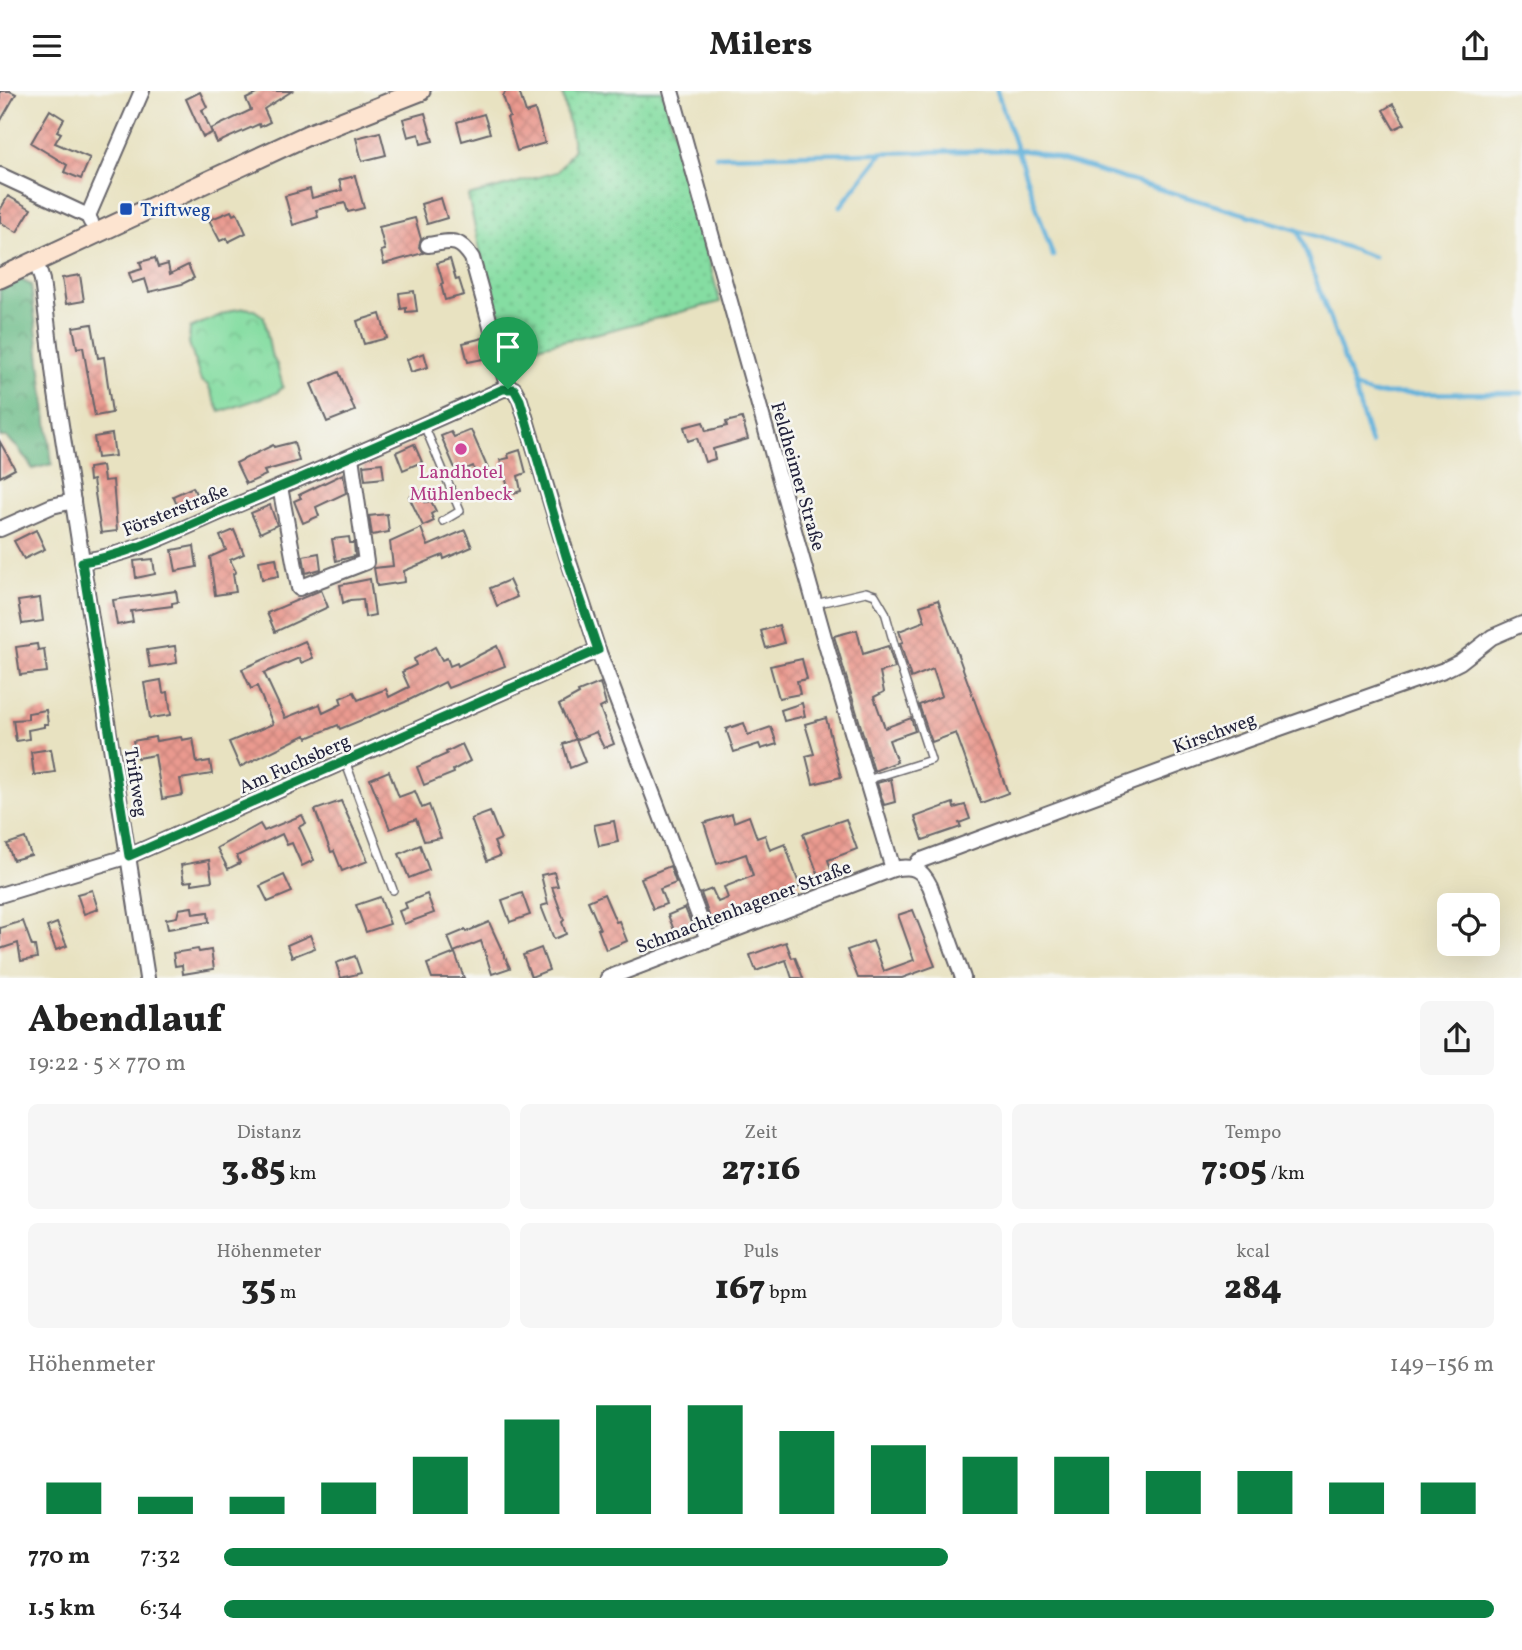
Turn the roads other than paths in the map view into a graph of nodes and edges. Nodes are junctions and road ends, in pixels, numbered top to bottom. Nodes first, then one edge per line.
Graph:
1 (142, 91) edge
2 (420, 91) edge
3 (671, 91) edge
4 (0, 175) edge
5 (92, 225) junction
6 (428, 245) dead end
7 (36, 261) junction
8 (0, 278) edge
9 (506, 389) junction
10 (424, 425) junction
11 (351, 457) junction
12 (280, 487) junction
13 (73, 501) junction
14 (443, 521) dead end
15 (0, 529) edge
16 (82, 562) junction
17 (815, 604) junction
18 (1522, 624) edge
19 (598, 650) junction
20 (345, 761) junction
21 (866, 781) junction
22 (129, 856) junction
23 (915, 867) junction
24 (893, 869) junction
25 (393, 890) dead end
26 (0, 895) edge
27 (708, 940) junction
28 (616, 977) edge
29 (147, 978) edge
30 (963, 978) edge

1 - 5 street
2 - 5 main road
3 - 17 street, Feldheimer Straße
4 - 5 street
5 - 7 main road
6 - 9 street
7 - 8 main road
7 - 13 street, Triftweg
9 - 10 street, Försterstraße
9 - 19 street
10 - 11 street, Försterstraße
10 - 14 lane
11 - 12 street, Försterstraße
11 - 12 street
12 - 16 street, Försterstraße
13 - 15 street
13 - 16 street, Triftweg
16 - 22 street, Triftweg
17 - 21 street, Feldheimer Straße
17 - 21 lane
18 - 23 street, Kirschweg
19 - 20 street, Am Fuchsberg
19 - 27 street
20 - 22 street, Am Fuchsberg
20 - 25 lane
21 - 24 street, Feldheimer Straße
22 - 26 street, Am Fuchsberg
22 - 29 street, Triftweg
23 - 24 street, Schmachtenhagener Straße
23 - 30 street
24 - 27 street, Schmachtenhagener Straße
27 - 28 street, Schmachtenhagener Straße

